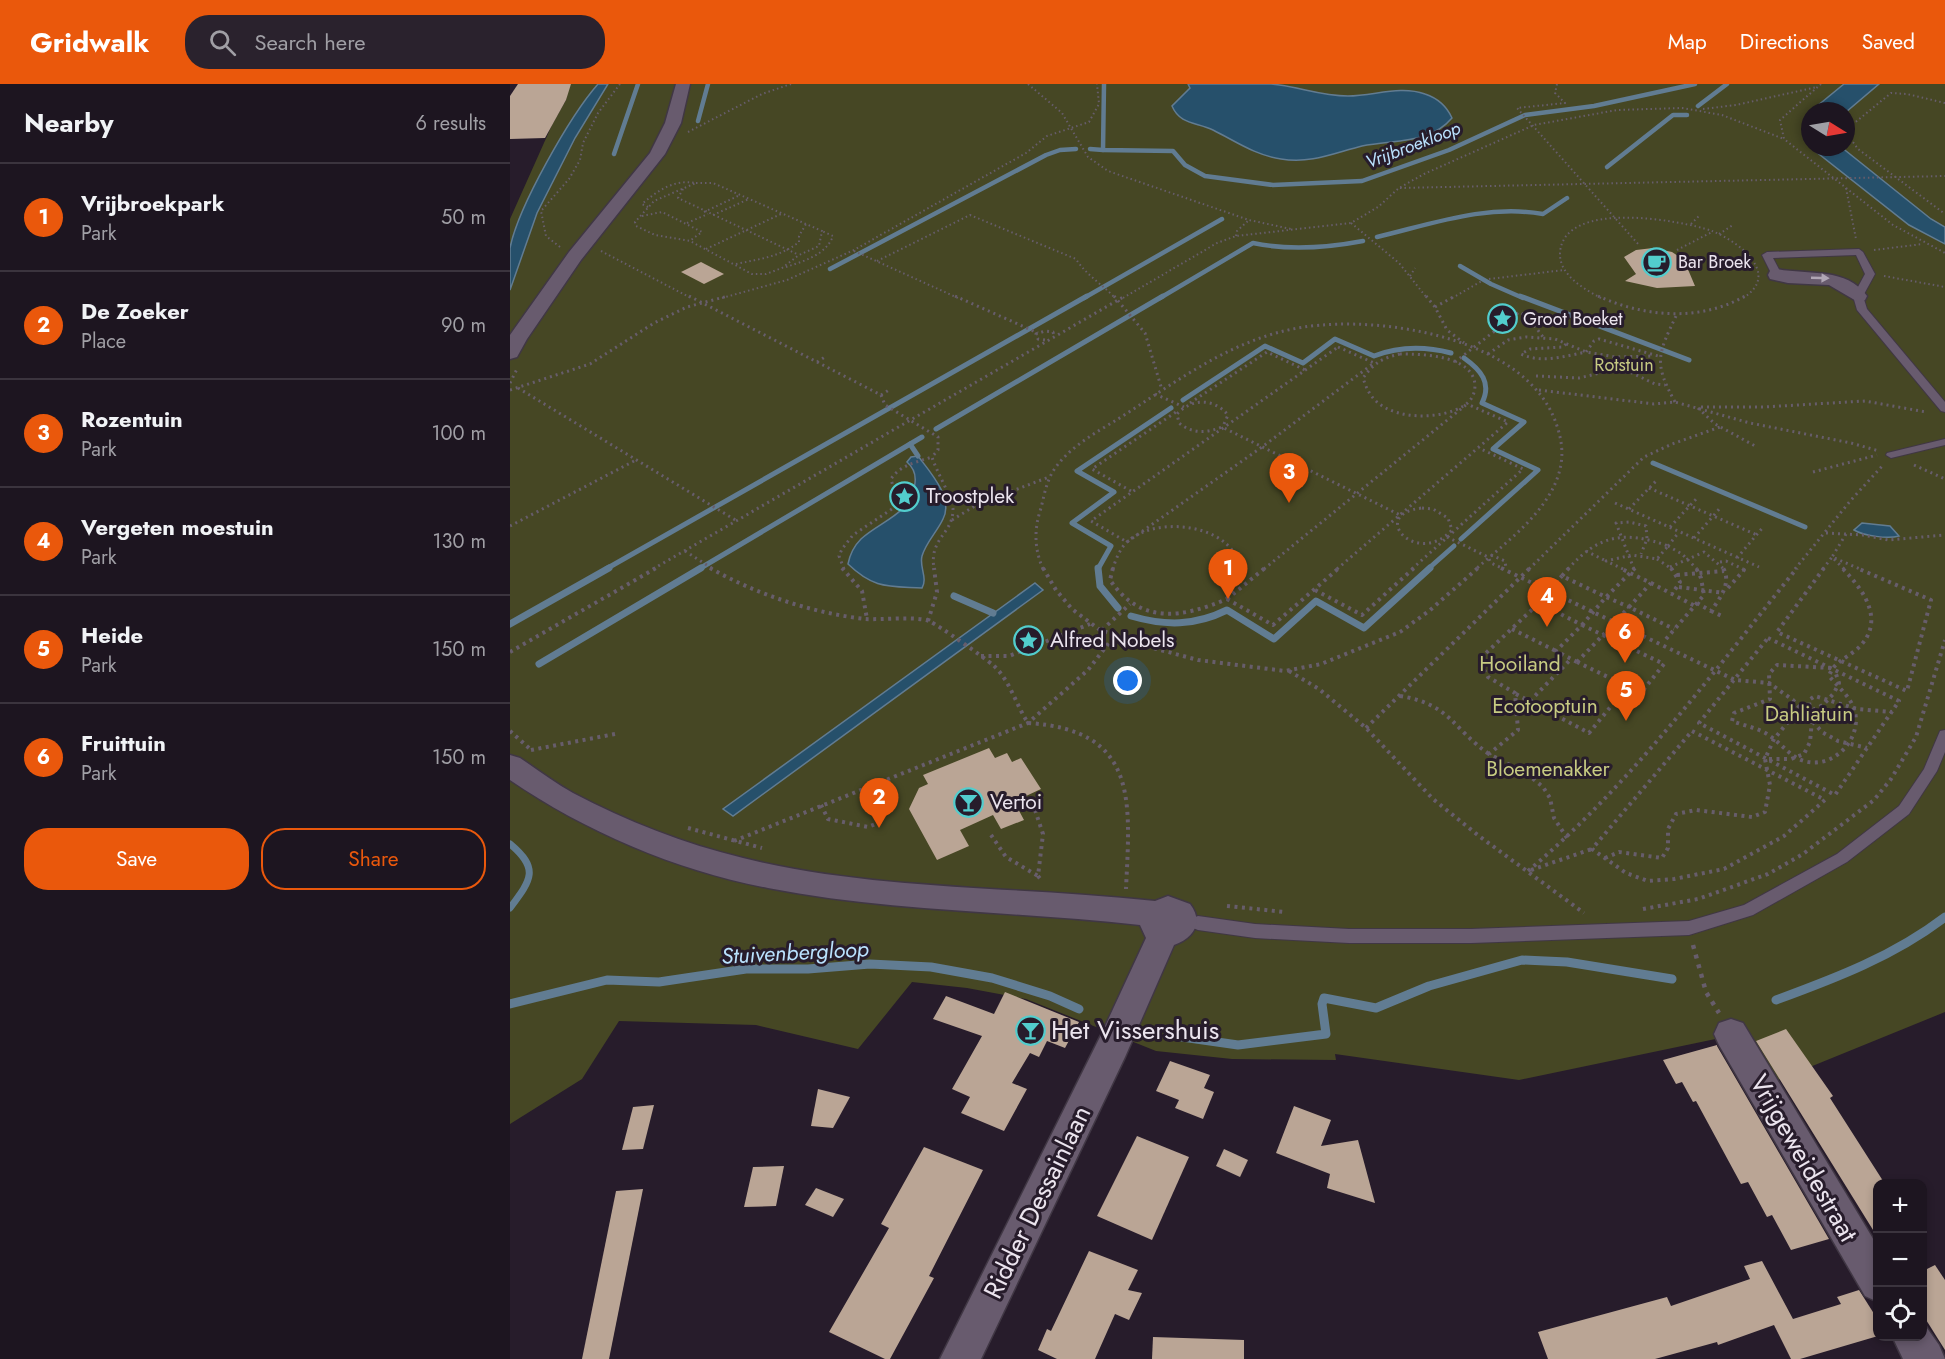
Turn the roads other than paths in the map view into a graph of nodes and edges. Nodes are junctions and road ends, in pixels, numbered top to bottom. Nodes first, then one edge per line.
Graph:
1 (683, 84) edge
2 (1777, 275) joint
3 (1858, 296) junction
4 (510, 353) edge
5 (1945, 409) edge
6 (1945, 442) edge
7 (1891, 455) road end
8 (1945, 735) edge
9 (521, 758) edge
10 (1166, 920) junction
11 (1731, 1034) road end
12 (1873, 1275) edge
13 (1914, 1341) edge
14 (960, 1359) edge
15 (1925, 1359) edge

1 - 4 street
2 -> 3 street
2 - 3 lane
3 - 5 lane
6 - 7 lane
8 - 10 lane
9 - 10 street
10 - 14 street, Ridder Dessainlaan
11 - 12 street, Vrijgeweidestraat
13 - 15 street

